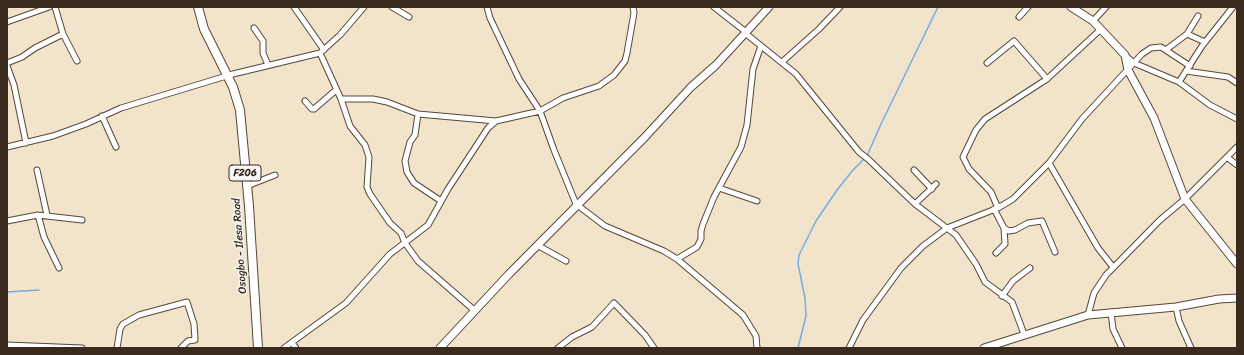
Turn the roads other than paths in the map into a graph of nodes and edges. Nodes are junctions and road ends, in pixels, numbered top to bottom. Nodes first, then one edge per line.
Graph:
1 (49, 7) edge
2 (56, 7) edge
3 (198, 7) edge
4 (294, 7) edge
5 (364, 7) edge
6 (392, 7) edge
7 (487, 7) edge
8 (633, 7) edge
9 (714, 7) edge
10 (769, 7) edge
11 (840, 7) edge
12 (1028, 7) edge
13 (1071, 7) edge
14 (1106, 7) edge
15 (1233, 7) edge
16 (1237, 12) edge
17 (1198, 16) dead end
18 (410, 17) dead end
19 (1019, 17) dead end
20 (1093, 21) junction
21 (7, 22) edge
22 (254, 28) dead end
23 (1101, 29) junction
24 (746, 32) junction
25 (63, 34) junction
26 (1187, 34) junction
27 (1205, 42) junction
28 (761, 46) junction
29 (1167, 50) junction
30 (322, 52) junction
31 (1125, 54) junction
32 (77, 60) dead end
33 (782, 62) junction
34 (987, 63) dead end
35 (1134, 63) junction
36 (7, 64) edge
37 (268, 65) junction
38 (1190, 66) junction
39 (1128, 70) junction
40 (1186, 71) junction
41 (228, 76) junction
42 (1047, 79) junction
43 (1179, 82) junction
44 (1237, 83) edge
45 (336, 90) junction
46 (342, 99) junction
47 (305, 101) dead end
48 (540, 112) junction
49 (418, 114) junction
50 (102, 116) junction
51 (1237, 119) edge
52 (496, 121) junction
53 (26, 143) junction
54 (7, 147) edge
55 (116, 147) dead end
56 (1237, 148) edge
57 (1228, 158) junction
58 (1049, 162) junction
59 (1237, 165) edge
60 (37, 170) dead end
61 (914, 170) dead end
62 (275, 175) dead end
63 (936, 184) dead end
64 (247, 186) junction
65 (719, 188) junction
66 (932, 189) junction
67 (1185, 199) junction
68 (441, 201) junction
69 (757, 201) dead end
70 (576, 204) junction
71 (915, 204) junction
72 (996, 209) junction
73 (38, 215) junction
74 (47, 215) junction
75 (82, 220) dead end
76 (7, 221) edge
77 (947, 228) junction
78 (1004, 228) junction
79 (405, 243) junction
80 (537, 245) junction
81 (1055, 252) dead end
82 (996, 253) dead end
83 (677, 259) junction
84 (566, 262) dead end
85 (1237, 264) edge
86 (1113, 267) junction
87 (58, 268) dead end
88 (1030, 268) dead end
89 (1002, 296) junction
90 (1237, 298) edge
91 (1176, 308) junction
92 (474, 310) junction
93 (1110, 312) junction
94 (1088, 315) junction
95 (1024, 334) junction
96 (292, 343) junction
97 (7, 346) edge
98 (82, 348) edge
99 (117, 348) edge
100 (181, 348) edge
101 (258, 348) edge
102 (284, 348) edge
103 (296, 348) edge
104 (440, 348) edge
105 (558, 348) edge
106 (654, 348) edge
107 (757, 348) edge
108 (849, 348) edge
109 (984, 348) edge
110 (1122, 348) edge
111 (1191, 348) edge

1 - 21 street
2 - 25 street
3 - 41 main road, Osogbo - Ilesa Road / F206
4 - 30 street
5 - 30 street
6 - 18 street
7 - 48 street
8 - 48 street
9 - 24 street
10 - 24 main road
11 - 33 street
12 - 19 street
13 - 20 main road
14 - 20 street
15 - 16 street
15 - 27 street
17 - 26 street
20 - 23 main road
22 - 37 street
23 - 31 main road
23 - 42 street
24 - 28 street
24 - 70 main road
25 - 32 street
25 - 36 street
26 - 27 street
26 - 29 street
27 - 38 street
28 - 33 street
28 - 65 street
29 - 35 street
29 - 38 street
30 - 37 street
30 - 45 street
31 - 35 street
31 - 39 main road
33 - 71 street
34 - 42 street
35 - 39 street
35 - 43 street
36 - 53 street
37 - 41 street
38 - 40 street
39 - 58 street
39 - 67 main road
40 - 43 street
40 - 44 street
41 - 50 street
41 - 64 main road, Osogbo - Ilesa Road / F206
42 - 72 street
43 - 51 street
45 - 46 street
45 - 47 street
46 - 49 street
46 - 79 street
48 - 52 street
48 - 70 street
49 - 52 street
49 - 68 street
50 - 53 street
50 - 55 street
52 - 68 street
53 - 54 street
56 - 57 street
57 - 59 street
57 - 67 street
58 - 72 street
58 - 86 street
60 - 74 street
61 - 66 street
62 - 64 street
63 - 66 street
64 - 101 main road, Osogbo - Ilesa Road / F206
65 - 69 street
65 - 83 street
66 - 71 street
67 - 85 main road
67 - 86 street
68 - 79 street
70 - 80 main road
70 - 83 street
71 - 77 street
72 - 77 street
72 - 78 street
73 - 74 street
73 - 76 street
73 - 87 street
74 - 75 street
77 - 89 street
77 - 108 street
78 - 81 street
78 - 82 street
79 - 92 street
79 - 96 street
80 - 84 street
80 - 92 main road
83 - 107 street
86 - 94 street
88 - 89 street
89 - 95 street
90 - 91 main road
91 - 93 main road
91 - 111 street
92 - 104 main road
93 - 94 main road
93 - 110 street
94 - 95 main road
95 - 109 main road
96 - 102 street
96 - 103 street
97 - 98 street
99 - 100 street
105 - 106 street

